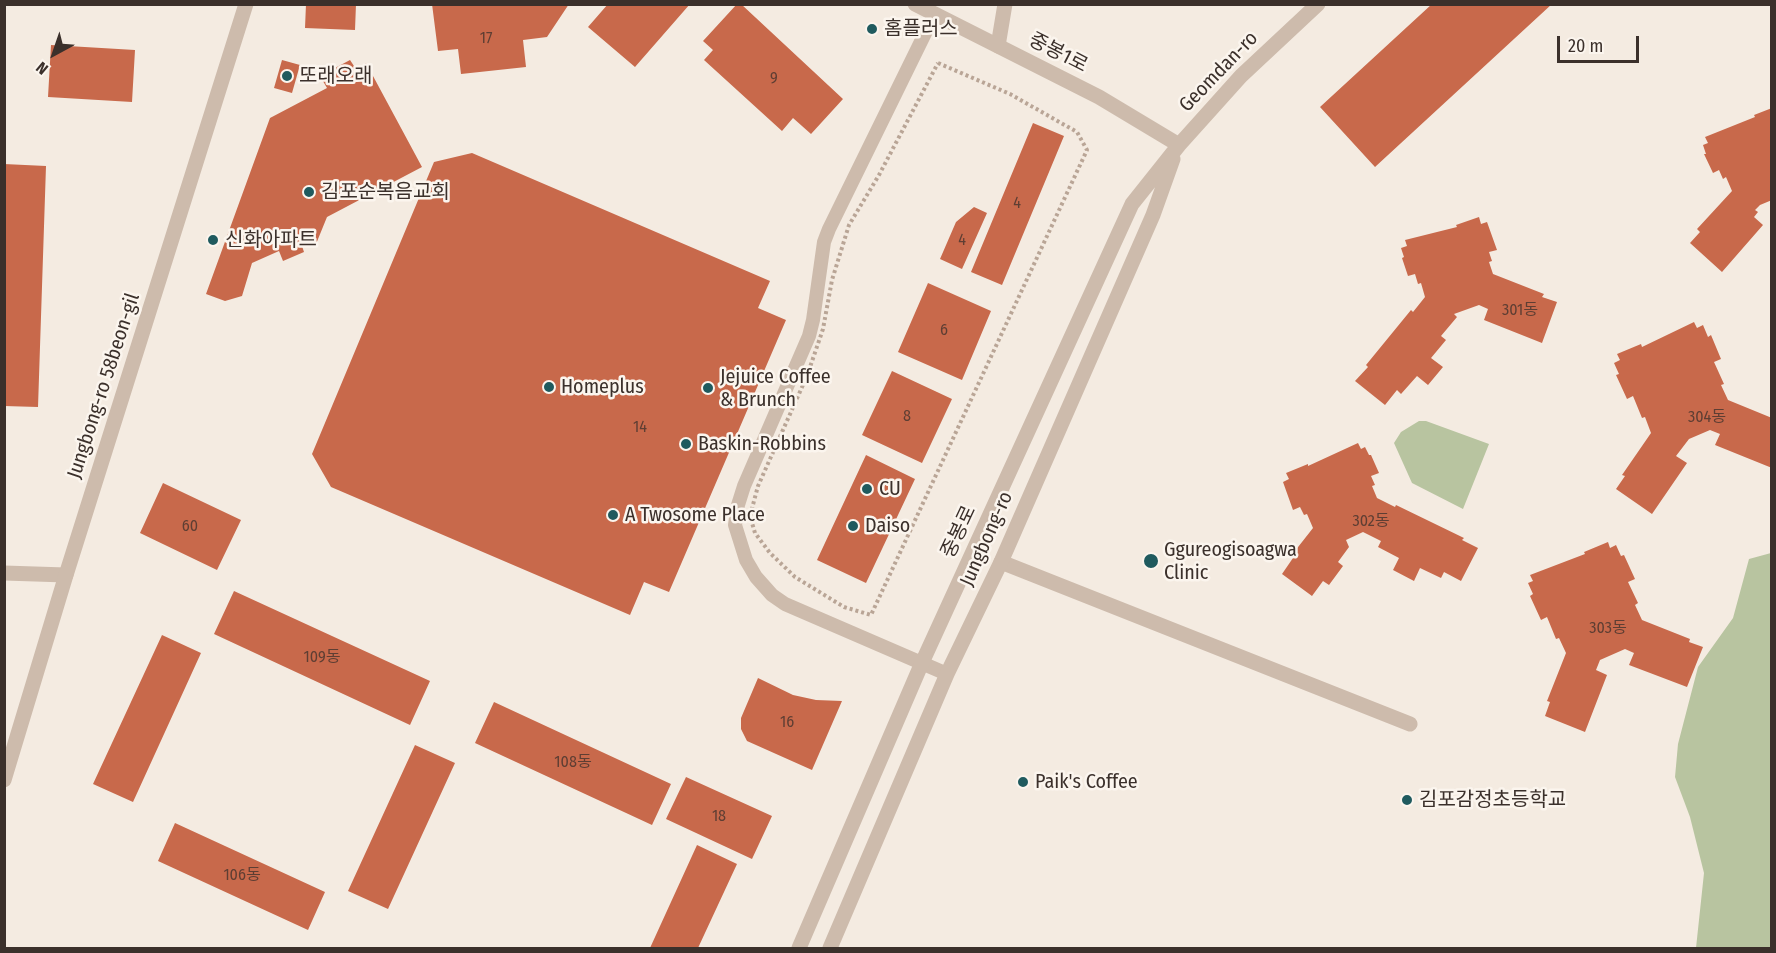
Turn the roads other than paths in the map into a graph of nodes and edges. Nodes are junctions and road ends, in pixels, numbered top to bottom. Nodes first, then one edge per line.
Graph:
1 (246, 4) edge
2 (915, 4) edge
3 (1005, 4) edge
4 (1318, 4) edge
5 (934, 15) junction
6 (998, 46) junction
7 (1179, 145) junction
8 (1001, 562) junction
9 (4, 573) edge
10 (66, 575) junction
11 (921, 665) junction
12 (947, 674) junction
13 (1410, 724) dead end
14 (4, 780) edge
15 (799, 948) edge
16 (830, 948) edge

1 - 10 street, Jungbong-ro 58beon-gil
2 - 5 street, 중봉1로
3 - 6 street
4 - 7 street, Geomdan-ro
5 - 6 street, 중봉1로
5 - 11 lane
6 - 7 street, 중봉1로
7 - 8 street, Jungbong-ro
7 - 11 street, 중봉로
8 - 12 street, Jungbong-ro
8 - 13 street
9 - 10 street
10 - 14 street, Jungbong-ro 58beon-gil
11 - 12 lane
11 - 15 street, 중봉로
12 - 16 street, Jungbong-ro

